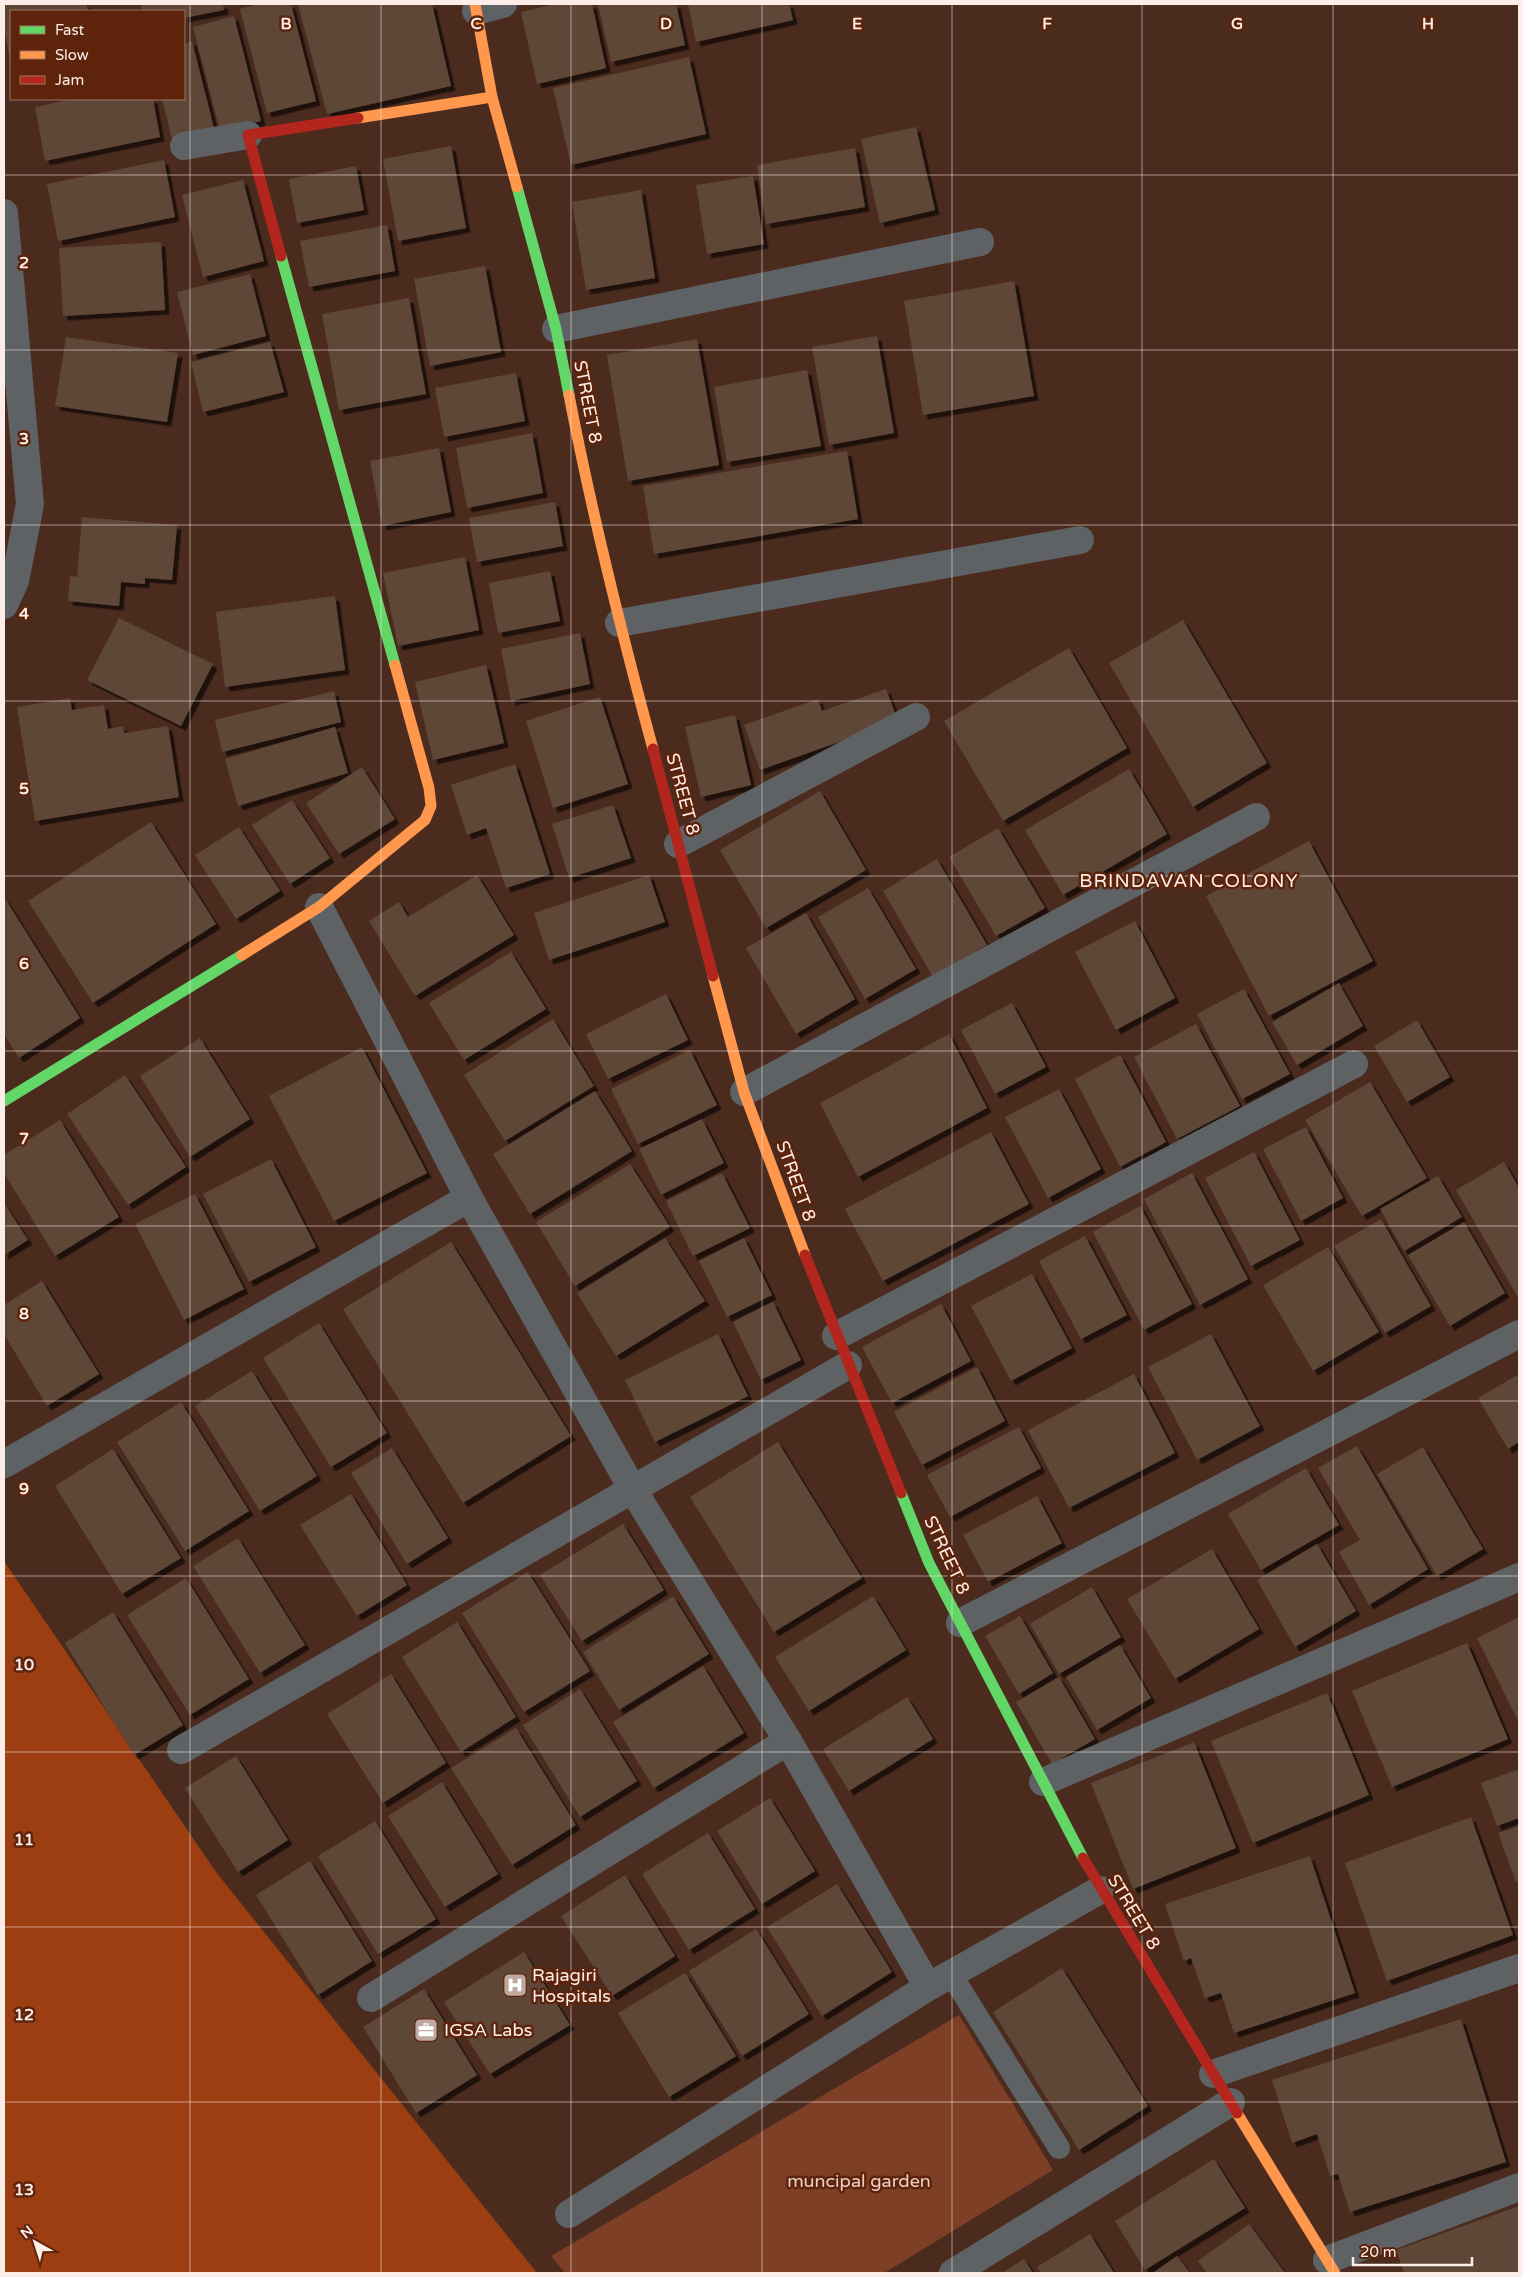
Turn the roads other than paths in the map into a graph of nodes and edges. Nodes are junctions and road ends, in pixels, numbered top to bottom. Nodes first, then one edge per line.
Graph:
1 (503, 4) edge
2 (475, 7) edge
3 (492, 97) junction
4 (248, 135) junction
5 (184, 146) dead end
6 (4, 213) edge
7 (980, 242) dead end
8 (556, 329) junction
9 (1080, 540) dead end
10 (4, 605) edge
11 (619, 623) junction
12 (916, 717) dead end
13 (1256, 817) dead end
14 (678, 844) junction
15 (319, 907) junction
16 (1354, 1064) dead end
17 (744, 1092) junction
18 (4, 1101) edge
19 (469, 1198) junction
20 (1519, 1334) edge
21 (836, 1336) junction
22 (848, 1366) junction
23 (4, 1464) edge
24 (633, 1490) junction
25 (1519, 1577) edge
26 (960, 1623) junction
27 (788, 1741) junction
28 (181, 1750) dead end
29 (1043, 1782) junction
30 (1100, 1890) junction
31 (1519, 1968) edge
32 (951, 1974) junction
33 (928, 1987) junction
34 (371, 1998) dead end
35 (1213, 2074) junction
36 (1231, 2102) junction
37 (1058, 2148) dead end
38 (1519, 2187) edge
39 (569, 2214) dead end
40 (1331, 2267) edge
41 (953, 2273) edge

1 - 2 street
2 - 3 street, STREET 8
3 - 4 street
3 - 8 street, STREET 8
4 - 5 street
4 - 15 street
6 - 10 street
7 - 8 street
8 - 11 street, STREET 8
9 - 11 street
11 - 14 street, STREET 8
12 - 14 street
13 - 17 street
14 - 17 street, STREET 8
15 - 18 street
15 - 19 street
16 - 21 street
17 - 21 street, STREET 8
19 - 23 street
19 - 24 street
20 - 26 street
21 - 22 street, STREET 8
22 - 24 street
22 - 26 street, STREET 8
24 - 27 street
24 - 28 street
25 - 29 street
26 - 29 street, STREET 8
27 - 33 street
27 - 34 street
29 - 30 street, STREET 8
30 - 32 street
30 - 35 street, STREET 8
31 - 35 street
32 - 33 street
32 - 37 lane
33 - 39 street
35 - 36 street, STREET 8
36 - 40 street, STREET 8
36 - 41 street
38 - 40 street

